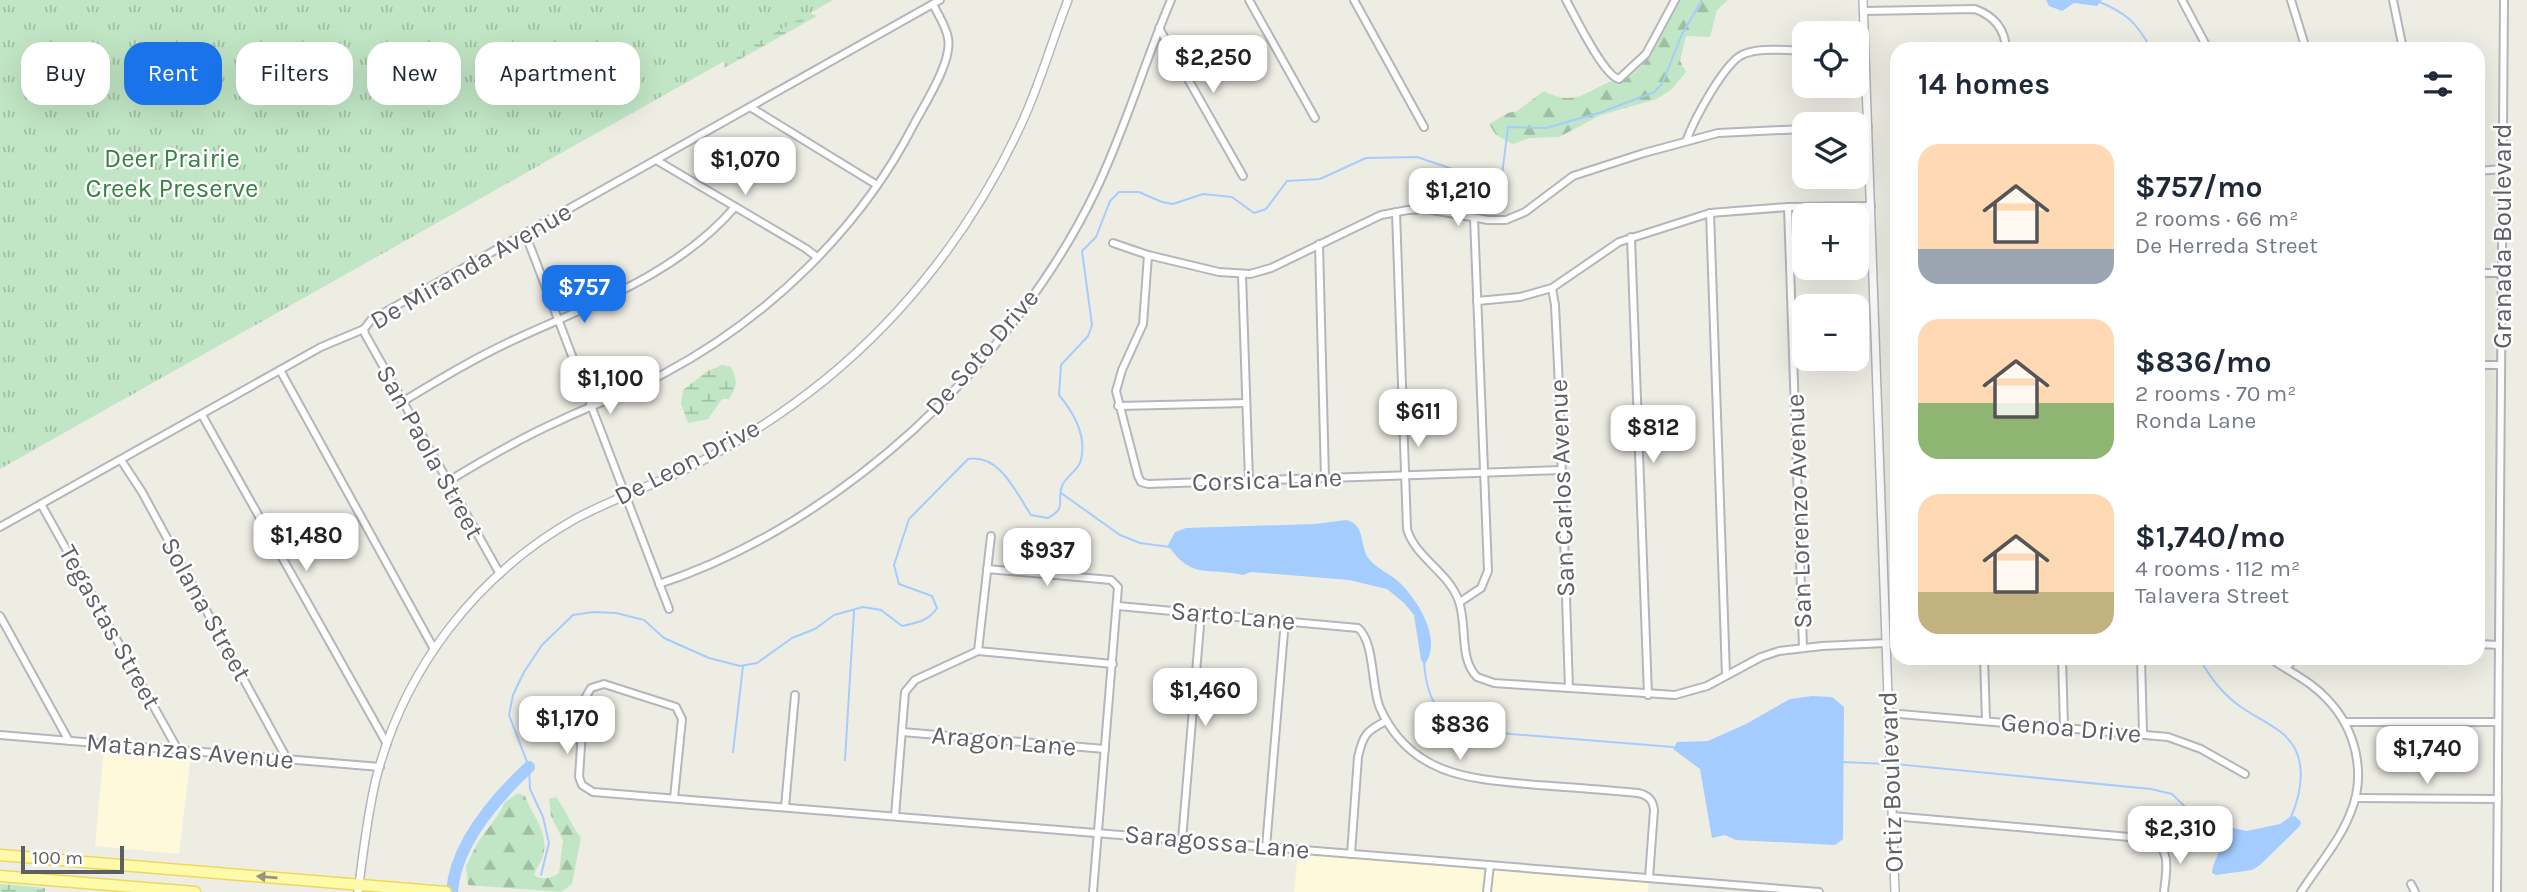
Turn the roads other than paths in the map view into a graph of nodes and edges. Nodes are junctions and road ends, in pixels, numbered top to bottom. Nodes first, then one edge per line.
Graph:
1 (1068, 0) edge
2 (1171, 0) edge
3 (1249, 0) edge
4 (1354, 0) edge
5 (1566, 0) edge
6 (1675, 0) edge
7 (1863, 0) edge
8 (1948, 0) edge
9 (2182, 0) edge
10 (2291, 0) edge
11 (2393, 0) edge
12 (2504, 0) edge
13 (937, 2) edge
14 (1948, 9) junction
15 (1864, 11) junction
16 (1863, 21) edge
17 (1159, 27) junction
18 (2004, 42) edge
19 (2204, 42) edge
20 (2304, 42) edge
21 (2402, 42) edge
22 (1792, 50) edge
23 (750, 107) junction
24 (1315, 118) dead end
25 (1424, 127) dead end
26 (1792, 129) edge
27 (1687, 139) junction
28 (656, 160) junction
29 (1869, 166) edge
30 (2502, 169) junction
31 (2485, 170) edge
32 (1243, 176) dead end
33 (877, 185) junction
34 (1871, 206) junction
35 (735, 207) junction
36 (1788, 208) junction
37 (1396, 212) junction
38 (1710, 213) junction
39 (1474, 218) junction
40 (525, 233) junction
41 (1631, 237) junction
42 (1113, 243) dead end
43 (1319, 244) junction
44 (1148, 255) junction
45 (817, 257) junction
46 (2485, 273) edge
47 (2501, 273) junction
48 (1242, 275) junction
49 (1552, 288) junction
50 (1477, 301) junction
51 (559, 321) junction
52 (364, 329) junction
53 (2485, 365) edge
54 (2501, 365) junction
55 (280, 370) junction
56 (401, 402) junction
57 (1246, 403) junction
58 (592, 406) junction
59 (1118, 406) junction
60 (202, 415) junction
61 (121, 460) junction
62 (1562, 470) junction
63 (1483, 472) junction
64 (1405, 475) junction
65 (1325, 478) junction
66 (1249, 480) junction
67 (447, 482) junction
68 (626, 495) junction
69 (41, 504) junction
70 (0, 527) edge
71 (991, 536) dead end
72 (987, 569) junction
73 (500, 574) junction
74 (659, 583) junction
75 (1460, 602) junction
76 (1118, 606) junction
77 (669, 609) dead end
78 (1201, 613) junction
79 (0, 616) edge
80 (1285, 620) junction
81 (1886, 643) junction
82 (2485, 644) edge
83 (2499, 645) junction
84 (1803, 647) junction
85 (434, 649) junction
86 (978, 651) junction
87 (1113, 664) junction
88 (1983, 665) edge
89 (2062, 665) edge
90 (2141, 665) edge
91 (2281, 665) edge
92 (2289, 665) edge
93 (2286, 668) junction
94 (1726, 675) junction
95 (1569, 688) junction
96 (795, 695) dead end
97 (1648, 695) junction
98 (1888, 713) junction
99 (1986, 720) junction
100 (1386, 721) junction
101 (2346, 722) junction
102 (2498, 722) junction
103 (2064, 727) junction
104 (902, 732) junction
105 (2143, 733) junction
106 (0, 735) edge
107 (69, 741) junction
108 (387, 744) junction
109 (1105, 749) junction
110 (178, 750) junction
111 (287, 760) junction
112 (380, 767) junction
113 (2245, 774) dead end
114 (674, 798) junction
115 (2356, 798) junction
116 (2498, 799) junction
117 (785, 807) junction
118 (895, 816) junction
119 (1892, 816) junction
120 (1098, 832) junction
121 (1182, 839) junction
122 (1266, 847) junction
123 (1351, 854) junction
124 (0, 855) edge
125 (1490, 864) junction
126 (0, 876) edge
127 (1649, 878) junction
128 (2411, 884) dead end
129 (359, 888) edge
130 (432, 891) edge
131 (195, 892) edge
132 (446, 892) edge
133 (1093, 892) edge
134 (1487, 892) edge
135 (1819, 892) edge
136 (1895, 892) edge
137 (2164, 892) edge
138 (2301, 892) edge
139 (2415, 892) edge
140 (2497, 892) edge

1 - 68 street, De Leon Drive
2 - 17 street, De Soto Drive
3 - 24 street
4 - 25 street
5 - 6 street
7 - 15 street, Ortiz Boulevard
8 - 14 street
9 - 19 street
10 - 20 street
11 - 21 street
12 - 30 street, Granada Boulevard
13 - 23 street, De Miranda Avenue
13 - 33 street
14 - 15 street
14 - 18 street
15 - 16 street, Ortiz Boulevard
17 - 32 street
17 - 74 street, De Soto Drive
22 - 27 street
23 - 28 street, De Miranda Avenue
23 - 33 street
26 - 27 street
27 - 39 street
28 - 35 street
28 - 40 street, De Miranda Avenue
29 - 34 street, Ortiz Boulevard
30 - 31 street
30 - 47 street, Granada Boulevard
33 - 45 street
34 - 36 street
34 - 81 street, Ortiz Boulevard
35 - 45 street
35 - 51 street
36 - 38 street
36 - 84 street, San Lorenzo Avenue
37 - 39 street
37 - 43 street
37 - 64 street
38 - 41 street
38 - 94 street
39 - 50 street
40 - 51 street
40 - 52 street, De Miranda Avenue
41 - 49 street
41 - 97 street
42 - 44 street
43 - 48 street
43 - 65 street
44 - 48 street
44 - 59 street
45 - 58 street
46 - 47 street
47 - 54 street, Granada Boulevard
48 - 57 street
49 - 50 street
49 - 62 street, San Carlos Avenue
50 - 63 street
51 - 56 street
51 - 58 street
52 - 55 street, De Miranda Avenue
52 - 56 street, San Paola Street
53 - 54 street
54 - 83 street, Granada Boulevard
55 - 60 street, De Miranda Avenue
55 - 85 street
56 - 67 street, San Paola Street
57 - 59 street
57 - 66 street
58 - 67 street
58 - 68 street
59 - 66 street, Corsica Lane
60 - 61 street, De Miranda Avenue
60 - 108 street
61 - 69 street, De Miranda Avenue
61 - 111 street, Solana Street
62 - 63 street, Corsica Lane
62 - 95 street, San Carlos Avenue
63 - 64 street, Corsica Lane
63 - 75 street
64 - 65 street, Corsica Lane
64 - 75 street
65 - 66 street, Corsica Lane
67 - 73 street, San Paola Street
68 - 73 street, De Leon Drive
68 - 74 street
69 - 70 street, De Miranda Avenue
69 - 110 street, Tegastas Street
71 - 72 street
72 - 76 street
72 - 86 street
73 - 85 street, De Leon Drive
74 - 77 street
75 - 95 street
76 - 78 street, Sarto Lane
76 - 87 street
78 - 80 street, Sarto Lane
78 - 121 street
79 - 107 street
80 - 100 street, Sarto Lane
80 - 122 street
81 - 84 street
81 - 98 street, Ortiz Boulevard
82 - 83 street
83 - 102 street, Granada Boulevard
84 - 94 street
85 - 108 street, De Leon Drive
86 - 87 street
86 - 104 street
87 - 109 street
88 - 99 street
89 - 103 street
90 - 105 street
91 - 93 street
92 - 93 street
93 - 101 street
94 - 97 street
95 - 97 street
96 - 117 street
98 - 99 street, Genoa Drive
98 - 119 street, Ortiz Boulevard
99 - 103 street, Genoa Drive
100 - 123 street
100 - 127 street
101 - 102 street
101 - 115 street
102 - 116 street, Granada Boulevard
103 - 105 street, Genoa Drive
104 - 109 street, Aragon Lane
104 - 118 street
105 - 113 street, Genoa Drive
106 - 107 street, Matanzas Avenue
107 - 110 street, Matanzas Avenue
108 - 112 street, De Leon Drive
109 - 120 street
110 - 111 street, Matanzas Avenue
111 - 112 street, Matanzas Avenue
112 - 129 street, De Leon Drive
114 - 114 street, Saragossa Lane
114 - 117 street, Saragossa Lane
115 - 116 street
115 - 138 street
116 - 140 street, Granada Boulevard
117 - 118 street, Saragossa Lane
118 - 120 street, Saragossa Lane
119 - 136 street, Ortiz Boulevard
119 - 137 street
120 - 121 street, Saragossa Lane
120 - 133 street
121 - 122 street, Saragossa Lane
122 - 123 street, Saragossa Lane
123 - 125 street, Saragossa Lane
129 -> 124 main road
125 - 127 street, Saragossa Lane
125 - 134 street
126 - 131 main road
127 - 135 street, Saragossa Lane
128 - 139 street
129 - 130 main road
130 - 132 main road

